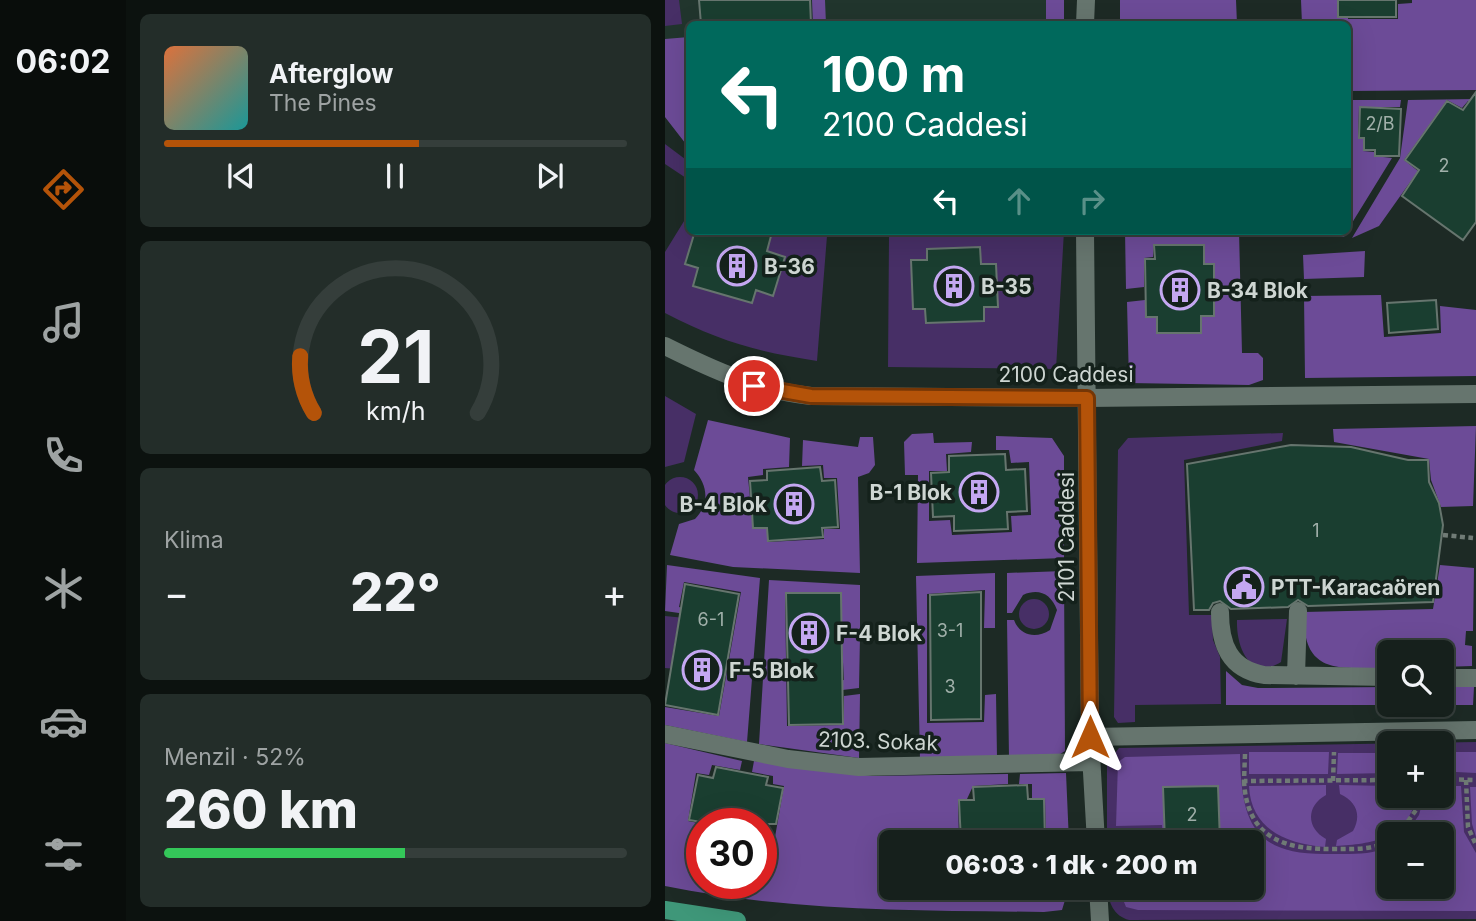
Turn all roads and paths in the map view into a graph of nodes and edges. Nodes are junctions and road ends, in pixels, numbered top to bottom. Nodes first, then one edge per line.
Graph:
1 (1086, 0) edge
2 (1086, 21) edge
3 (1086, 235) edge
4 (665, 346) edge
5 (1476, 394) edge
6 (1087, 398) junction
7 (1443, 535) dead end
8 (1473, 538) dead end
9 (1298, 611) dead end
10 (1220, 612) dead end
11 (1296, 676) junction
12 (1377, 677) edge
13 (1454, 678) edge
14 (1476, 678) edge
15 (1476, 730) edge
16 (665, 734) edge
17 (1246, 735) junction
18 (1090, 737) junction
19 (1334, 752) dead end
20 (1091, 762) junction
21 (1377, 780) edge
22 (1454, 780) edge
23 (1466, 780) junction
24 (1476, 780) edge
25 (1244, 781) junction
26 (1333, 781) junction
27 (1094, 830) edge
28 (1476, 845) edge
29 (1377, 847) edge
30 (1099, 900) edge
31 (665, 910) edge
32 (694, 918) edge
33 (737, 921) edge
34 (1100, 921) edge

1 - 2 street
3 - 6 street, 2101 Caddesi
4 - 6 street, 2100 Caddesi
5 - 6 street, 2100 Caddesi
6 - 18 street, 2101 Caddesi
7 - 8 path
9 - 11 street
10 - 11 street
11 - 12 street
13 - 14 street
15 - 17 street
16 - 20 street, 2103. Sokak
17 - 18 street
17 - 25 path
18 - 20 street, 2101 Caddesi
19 - 26 path
20 - 27 street, 2101 Caddesi
21 - 26 path
22 - 23 path
23 - 24 path
23 - 28 path
25 - 26 path
25 - 29 path
30 - 34 street
31 - 32 main road
32 - 33 main road

